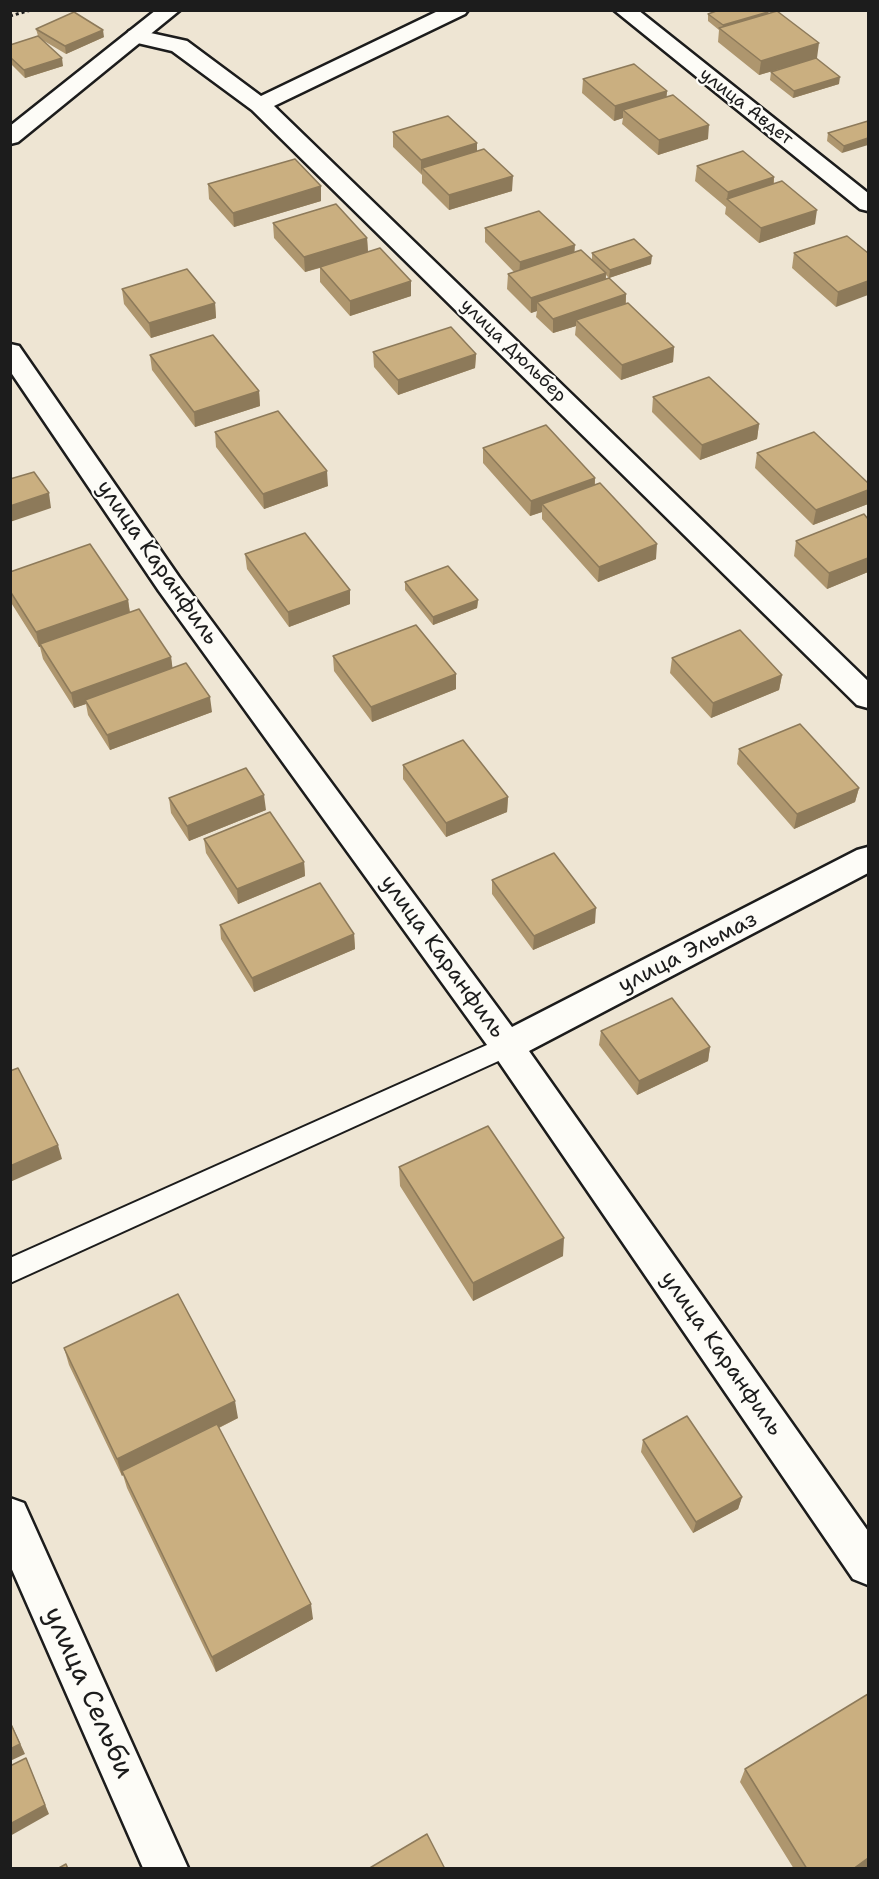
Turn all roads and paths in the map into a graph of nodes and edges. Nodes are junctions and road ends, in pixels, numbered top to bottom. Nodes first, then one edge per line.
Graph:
1 (31, 10) edge
2 (458, 10) edge
3 (624, 10) edge
4 (163, 12) edge
5 (10, 16) edge
6 (137, 36) junction
7 (260, 105) junction
8 (10, 137) edge
9 (868, 204) edge
10 (10, 351) edge
11 (868, 698) edge
12 (868, 859) edge
13 (507, 1046) junction
14 (10, 1271) edge
15 (10, 1517) edge
16 (868, 1565) edge
17 (165, 1869) edge

1 - 5 path
2 - 7 street
3 - 9 street, улица Авдет
4 - 6 street
6 - 7 street, улица Дюльбер
6 - 8 street
7 - 11 street, улица Дюльбер
10 - 13 street, улица Каранфиль
12 - 13 street, улица Эльмаз
13 - 14 lane
13 - 16 street, улица Каранфиль
15 - 17 street, улица Сельби

